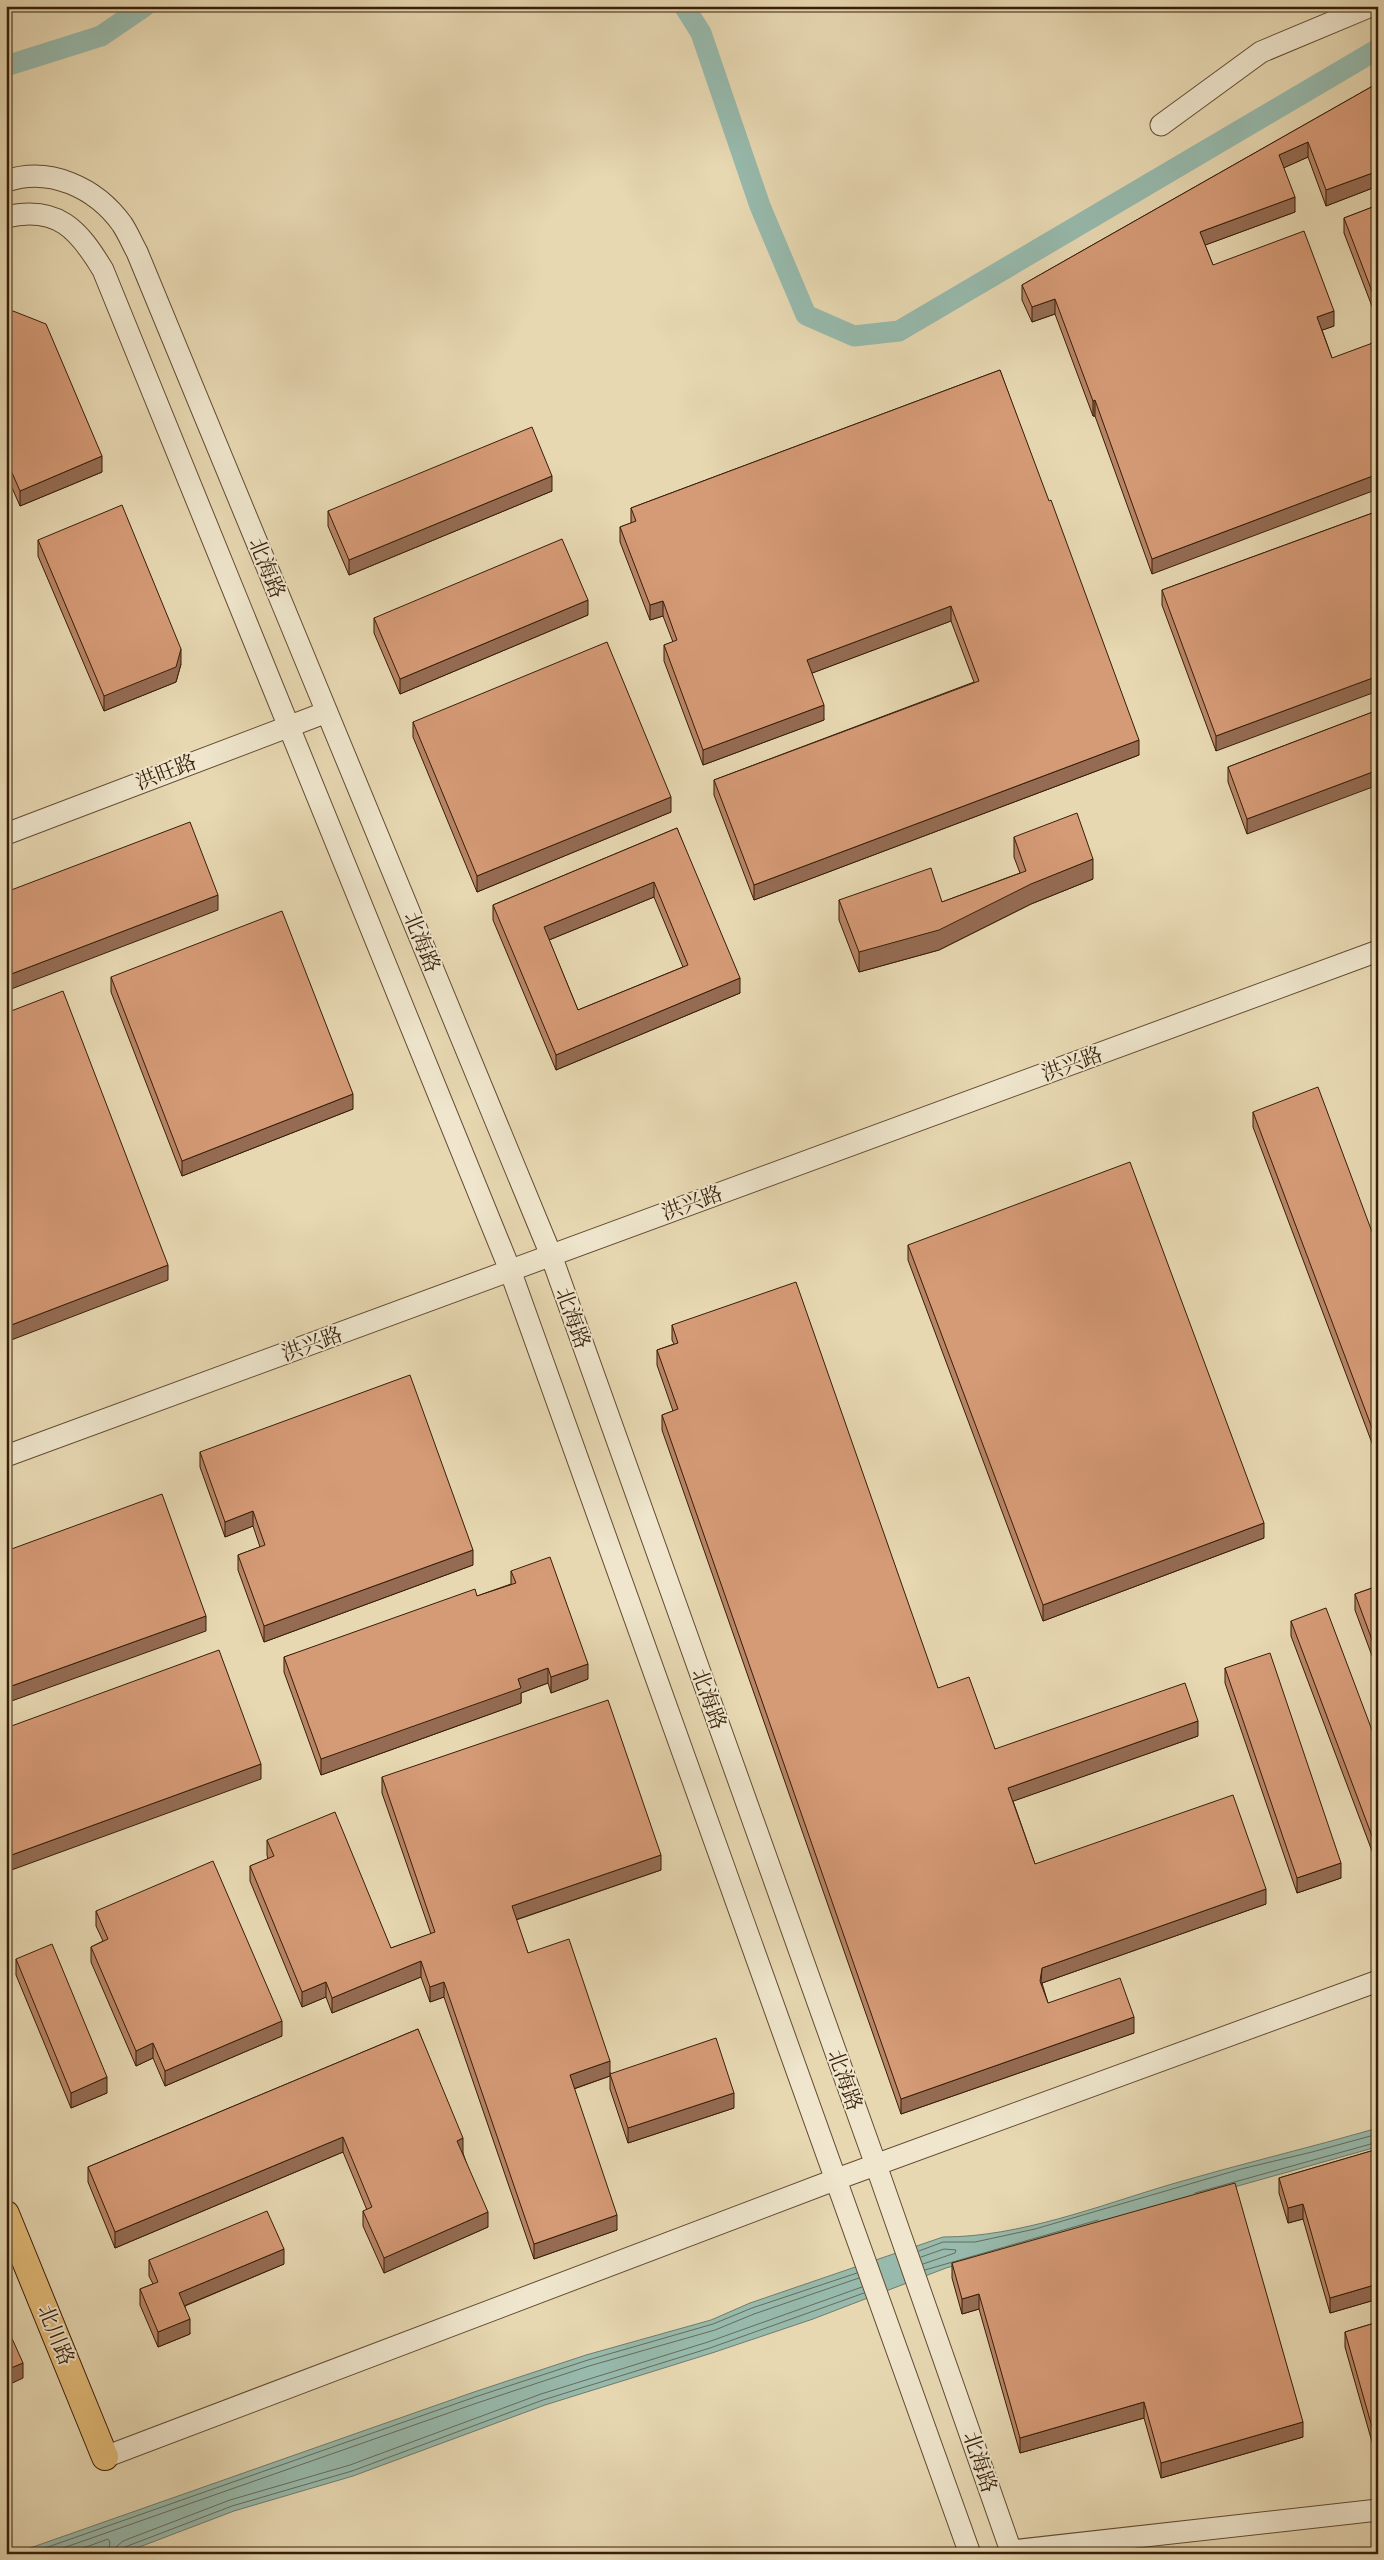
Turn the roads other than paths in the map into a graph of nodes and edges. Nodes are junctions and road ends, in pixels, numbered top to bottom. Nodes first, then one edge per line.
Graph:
1 (1370, 6) edge
2 (1161, 125) dead end
3 (8, 180) edge
4 (7, 217) edge
5 (327, 712) junction
6 (288, 725) junction
7 (6, 834) edge
8 (1378, 951) edge
9 (551, 1255) junction
10 (510, 1270) junction
11 (6, 1456) edge
12 (1378, 1981) edge
13 (876, 2165) junction
14 (837, 2179) junction
15 (6, 2214) edge
16 (105, 2457) joint
17 (1378, 2510) edge
18 (1011, 2552) edge
19 (970, 2554) edge

1 - 2 street
3 - 5 street, 北海路
4 - 6 street, 北海路
5 - 6 street, 洪旺路
5 - 9 street, 北海路
6 - 7 street, 洪旺路
6 - 10 street, 北海路
8 - 9 street, 洪兴路
9 - 10 street, 洪兴路
9 - 13 street, 北海路
10 - 11 street, 洪兴路
10 - 14 street, 北海路
12 - 13 street
13 - 14 street
13 - 18 street, 北海路
14 - 16 street
14 - 19 street, 北海路
15 - 16 main road, 北川路
17 - 18 street

